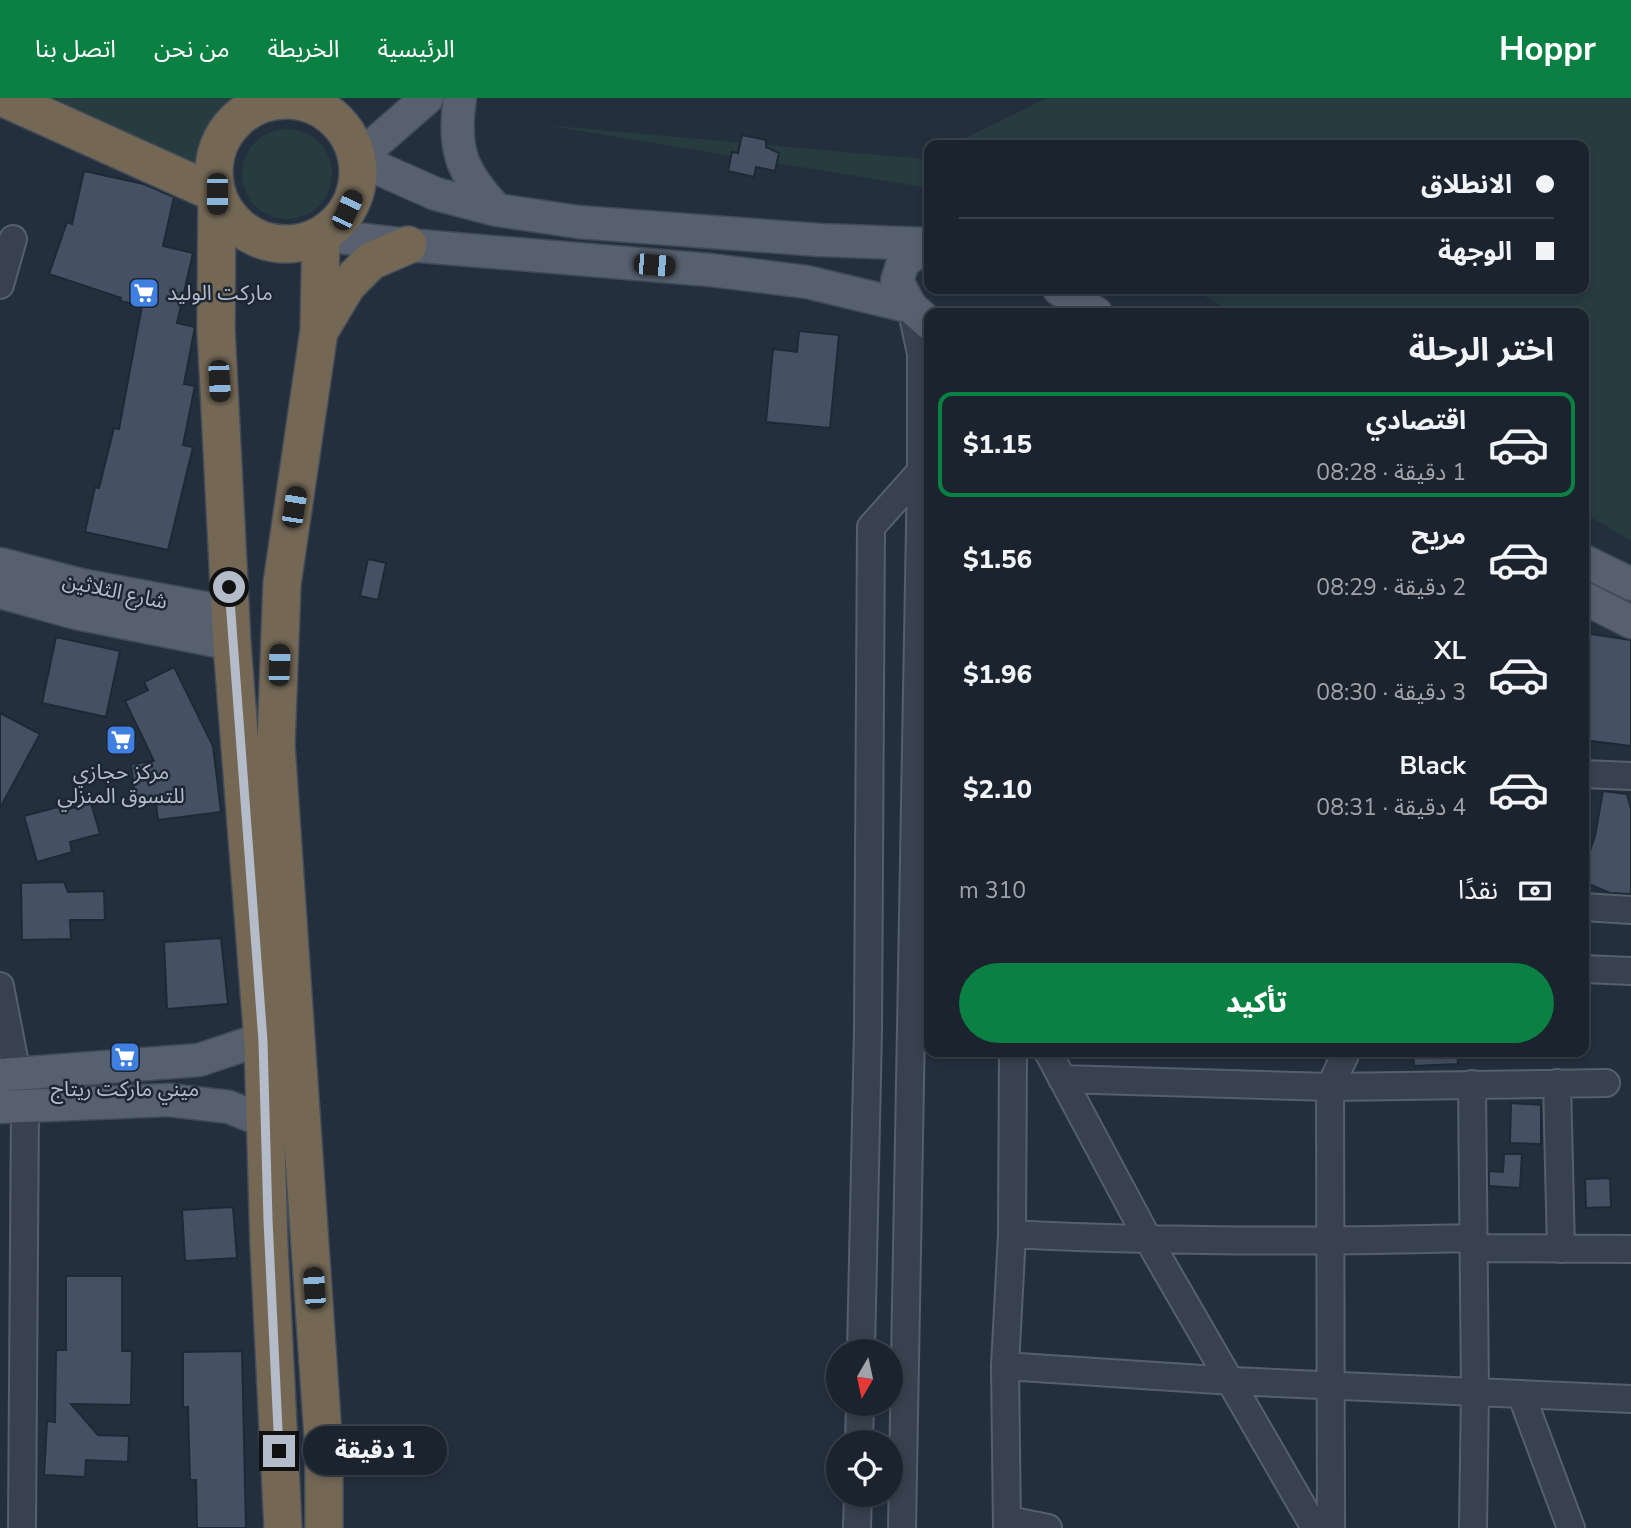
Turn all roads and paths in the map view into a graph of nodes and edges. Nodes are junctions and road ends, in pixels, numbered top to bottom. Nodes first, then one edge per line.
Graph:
1 (4, 98) edge
2 (427, 98) edge
3 (460, 98) edge
4 (280, 99) edge
5 (357, 159) junction
6 (217, 194) junction
7 (497, 210) junction
8 (321, 235) junction
9 (13, 239) dead end
10 (924, 244) edge
11 (408, 245) junction
12 (924, 247) edge
13 (0, 285) edge
14 (1067, 294) edge
15 (1088, 308) edge
16 (920, 315) edge
17 (319, 331) junction
18 (921, 471) junction
19 (1589, 563) edge
20 (0, 564) edge
21 (1631, 584) edge
22 (0, 592) edge
23 (1589, 601) edge
24 (1631, 622) edge
25 (231, 629) junction
26 (1589, 774) edge
27 (1631, 776) edge
28 (1589, 907) edge
29 (1631, 910) edge
30 (1589, 969) edge
31 (1631, 971) edge
32 (0, 986) edge
33 (280, 1040) junction
34 (927, 1057) edge
35 (1013, 1057) edge
36 (1051, 1057) edge
37 (1344, 1057) edge
38 (8, 1074) edge
39 (1062, 1079) junction
40 (1557, 1083) junction
41 (1606, 1083) dead end
42 (1472, 1084) junction
43 (1330, 1087) junction
44 (13, 1107) edge
45 (264, 1121) junction
46 (304, 1126) junction
47 (1012, 1234) junction
48 (1149, 1241) junction
49 (1332, 1242) junction
50 (1474, 1243) junction
51 (1561, 1249) junction
52 (1631, 1249) edge
53 (861, 1339) edge
54 (11, 1344) edge
55 (1005, 1366) junction
56 (1233, 1381) junction
57 (1330, 1385) junction
58 (1475, 1392) junction
59 (1521, 1394) junction
60 (1631, 1399) edge
61 (858, 1507) edge
62 (1007, 1524) edge
63 (22, 1528) edge
64 (284, 1528) edge
65 (324, 1528) edge
66 (858, 1528) edge
67 (902, 1528) edge
68 (918, 1528) edge
69 (1048, 1528) edge
70 (1315, 1528) edge
71 (1331, 1528) edge
72 (1474, 1528) edge
73 (1571, 1528) edge

1 - 6 highway
2 - 5 main road
3 - 7 main road
4 - 5 highway
4 - 6 highway
5 - 7 main road
5 - 8 highway
6 - 8 highway
6 - 25 highway
7 - 10 main road
8 - 11 main road
8 - 17 highway
9 - 13 street
11 - 16 main road
11 - 17 highway
12 - 16 main road
14 - 15 main road
16 - 18 street
17 - 33 highway
18 - 53 street
18 - 67 street
19 - 21 main road
20 - 25 main road, شارع الثلاثين
22 - 25 main road
23 - 24 main road
25 - 33 highway
26 - 27 street
28 - 29 street
30 - 31 street
32 - 38 street
33 - 38 main road
33 - 45 highway
33 - 46 highway
34 - 68 street
35 - 47 street
36 - 39 street
37 - 43 street
39 - 43 street
39 - 48 street
40 - 41 street
40 - 42 street
40 - 51 street
42 - 43 street
42 - 50 street
43 - 49 street
44 - 45 main road
44 - 54 street
45 - 46 main road
45 - 64 highway
46 - 65 highway
47 - 48 street
47 - 55 street
48 - 49 street
48 - 56 street
49 - 50 street
49 - 57 street
50 - 51 street
50 - 58 street
51 - 52 street
54 - 63 street
55 - 56 street
55 - 62 street
56 - 57 street
56 - 70 street
57 - 58 street
57 - 71 street
58 - 59 street
58 - 72 street
59 - 60 street
59 - 73 street
61 - 66 street
62 - 69 street

